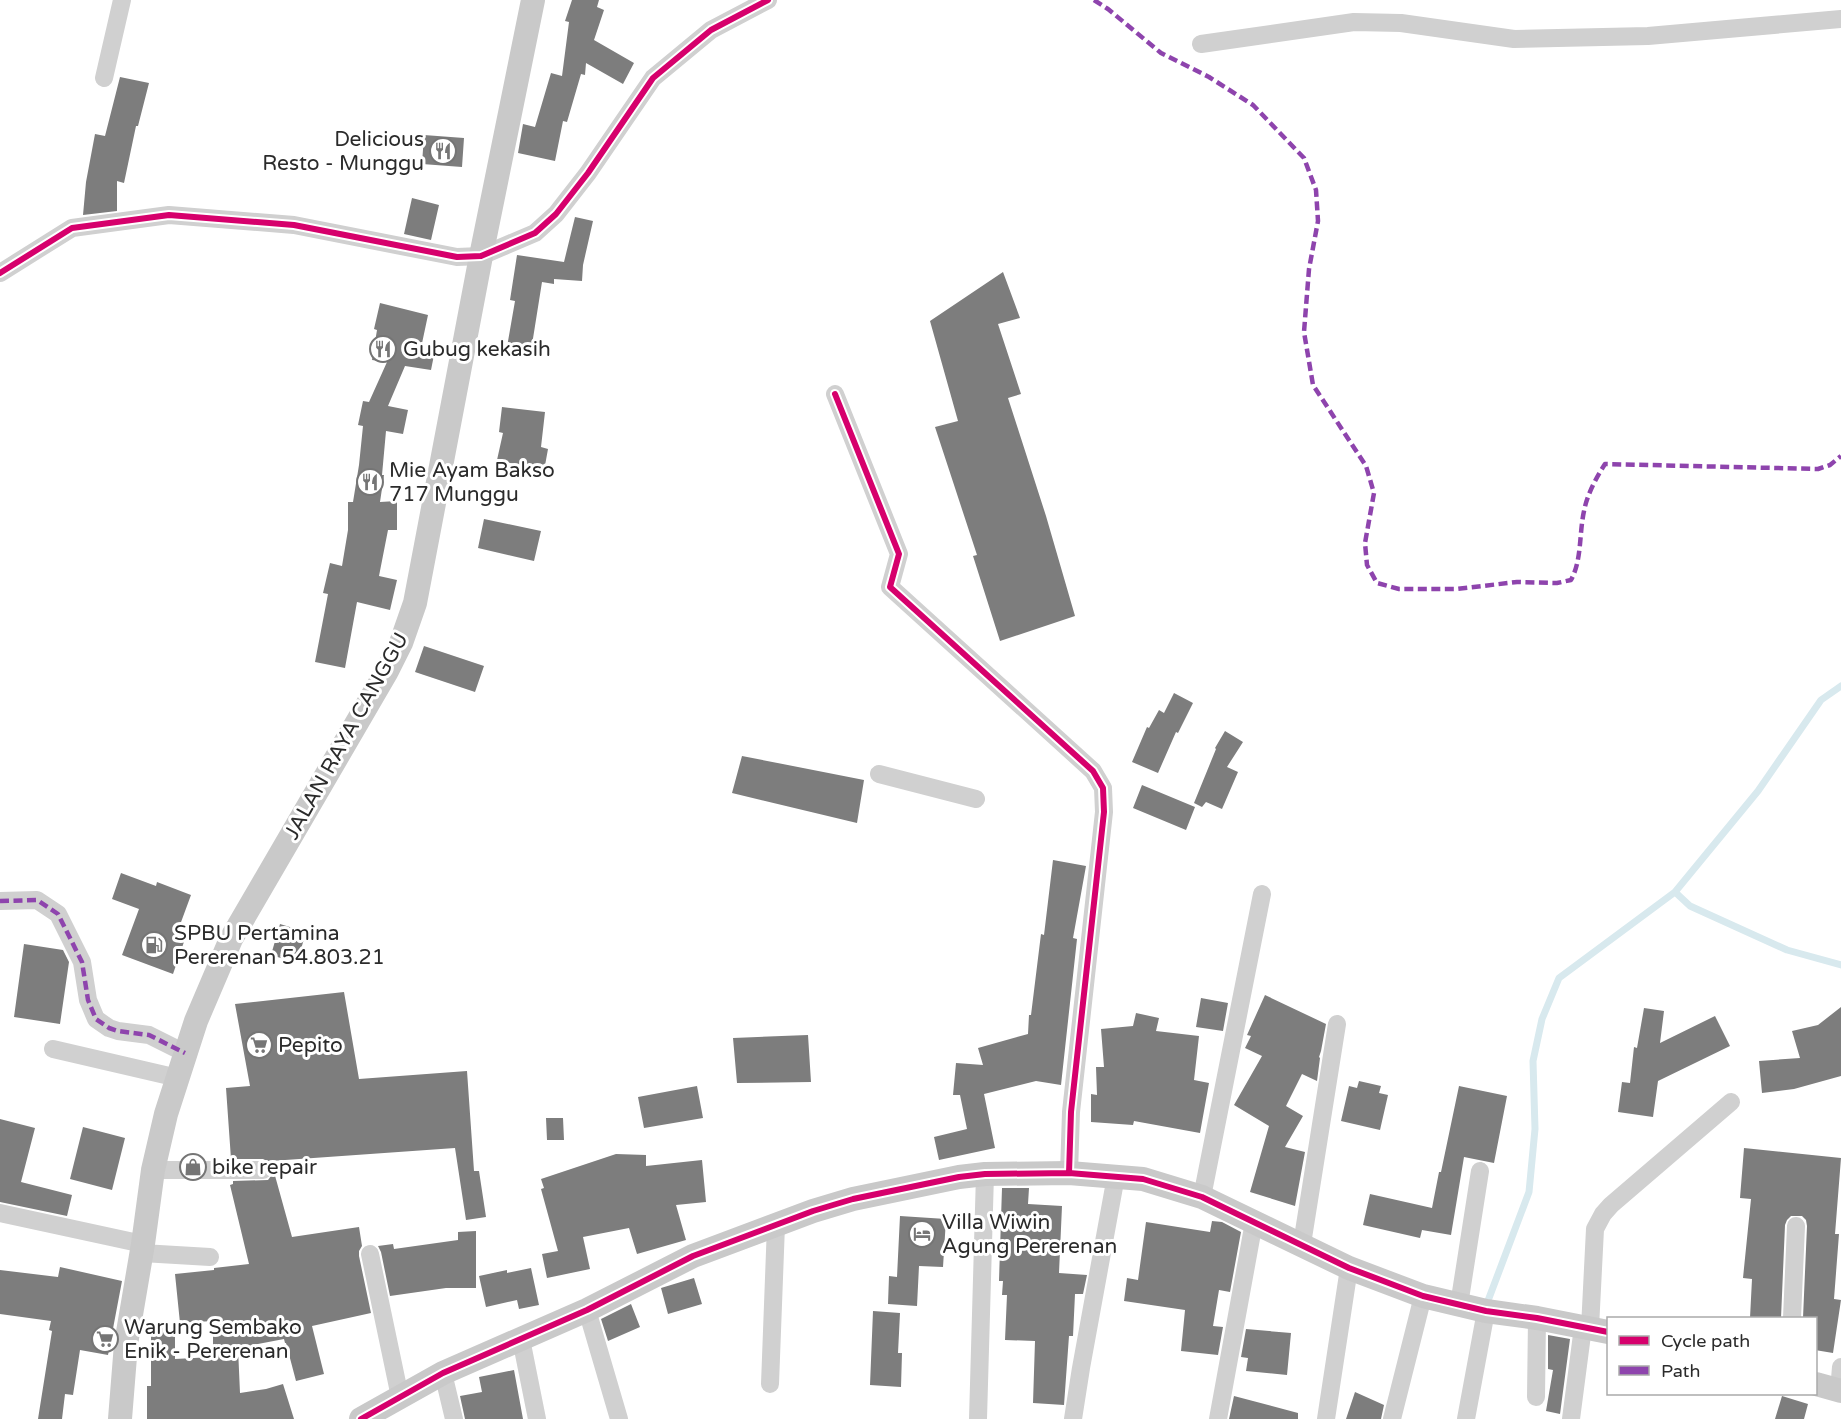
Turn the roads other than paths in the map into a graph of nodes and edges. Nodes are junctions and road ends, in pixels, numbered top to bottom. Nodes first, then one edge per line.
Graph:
1 (122, 0) edge
2 (533, 0) edge
3 (768, 0) edge
4 (1841, 19) edge
5 (1201, 44) dead end
6 (104, 78) dead end
7 (481, 256) junction
8 (0, 273) edge
9 (835, 394) dead end
10 (879, 774) dead end
11 (976, 799) dead end
12 (1262, 894) dead end
13 (0, 901) edge
14 (1337, 1024) dead end
15 (52, 1049) dead end
16 (185, 1053) junction
17 (178, 1078) junction
18 (1731, 1102) dead end
19 (153, 1170) junction
20 (263, 1170) dead end
21 (1479, 1171) dead end
22 (1070, 1173) junction
23 (985, 1174) junction
24 (1116, 1176) junction
25 (1202, 1197) junction
26 (0, 1213) edge
27 (1254, 1222) junction
28 (776, 1225) junction
29 (1796, 1226) dead end
30 (1302, 1244) junction
31 (143, 1249) junction
32 (370, 1254) dead end
33 (210, 1257) dead end
34 (1349, 1268) junction
35 (1423, 1296) junction
36 (1472, 1307) junction
37 (587, 1310) junction
38 (1792, 1317) edge
39 (1538, 1318) junction
40 (1594, 1329) edge
41 (521, 1339) junction
42 (1841, 1367) edge
43 (443, 1373) junction
44 (770, 1384) dead end
45 (1817, 1385) edge
46 (1840, 1391) edge
47 (400, 1397) junction
48 (1536, 1397) dead end
49 (120, 1419) edge
50 (361, 1419) edge
51 (454, 1419) edge
52 (537, 1419) edge
53 (619, 1419) edge
54 (978, 1419) edge
55 (1073, 1419) edge
56 (1218, 1419) edge
57 (1326, 1419) edge
58 (1392, 1419) edge
59 (1466, 1419) edge
60 (1571, 1419) edge

1 - 6 street
2 - 7 main road, JALAN RAYA CANGGU
3 - 7 street
4 - 5 street
7 - 8 street
7 - 16 main road, JALAN RAYA CANGGU
9 - 22 street
10 - 11 street
12 - 25 street
13 - 16 street
14 - 30 street
15 - 17 street
16 - 17 main road, JALAN RAYA CANGGU
17 - 19 main road, JALAN RAYA CANGGU
18 - 40 street
19 - 20 street
19 - 31 main road, JALAN RAYA CANGGU
21 - 36 street
22 - 23 main road
22 - 24 main road
23 - 28 main road
23 - 54 street
24 - 25 main road
24 - 55 street
25 - 27 main road
26 - 31 street
27 - 30 main road
27 - 56 street
28 - 37 main road
28 - 44 street
29 - 38 street
30 - 34 main road
31 - 33 street
31 - 49 main road, JALAN RAYA CANGGU
32 - 47 street
34 - 35 main road
34 - 57 street
35 - 36 main road
35 - 58 street
36 - 39 main road
36 - 59 street
37 - 41 main road
37 - 53 street
39 - 40 main road
39 - 48 street
40 - 60 street
41 - 43 main road
41 - 52 street
42 - 46 street
43 - 47 main road
43 - 51 street
45 - 46 main road
47 - 50 main road

